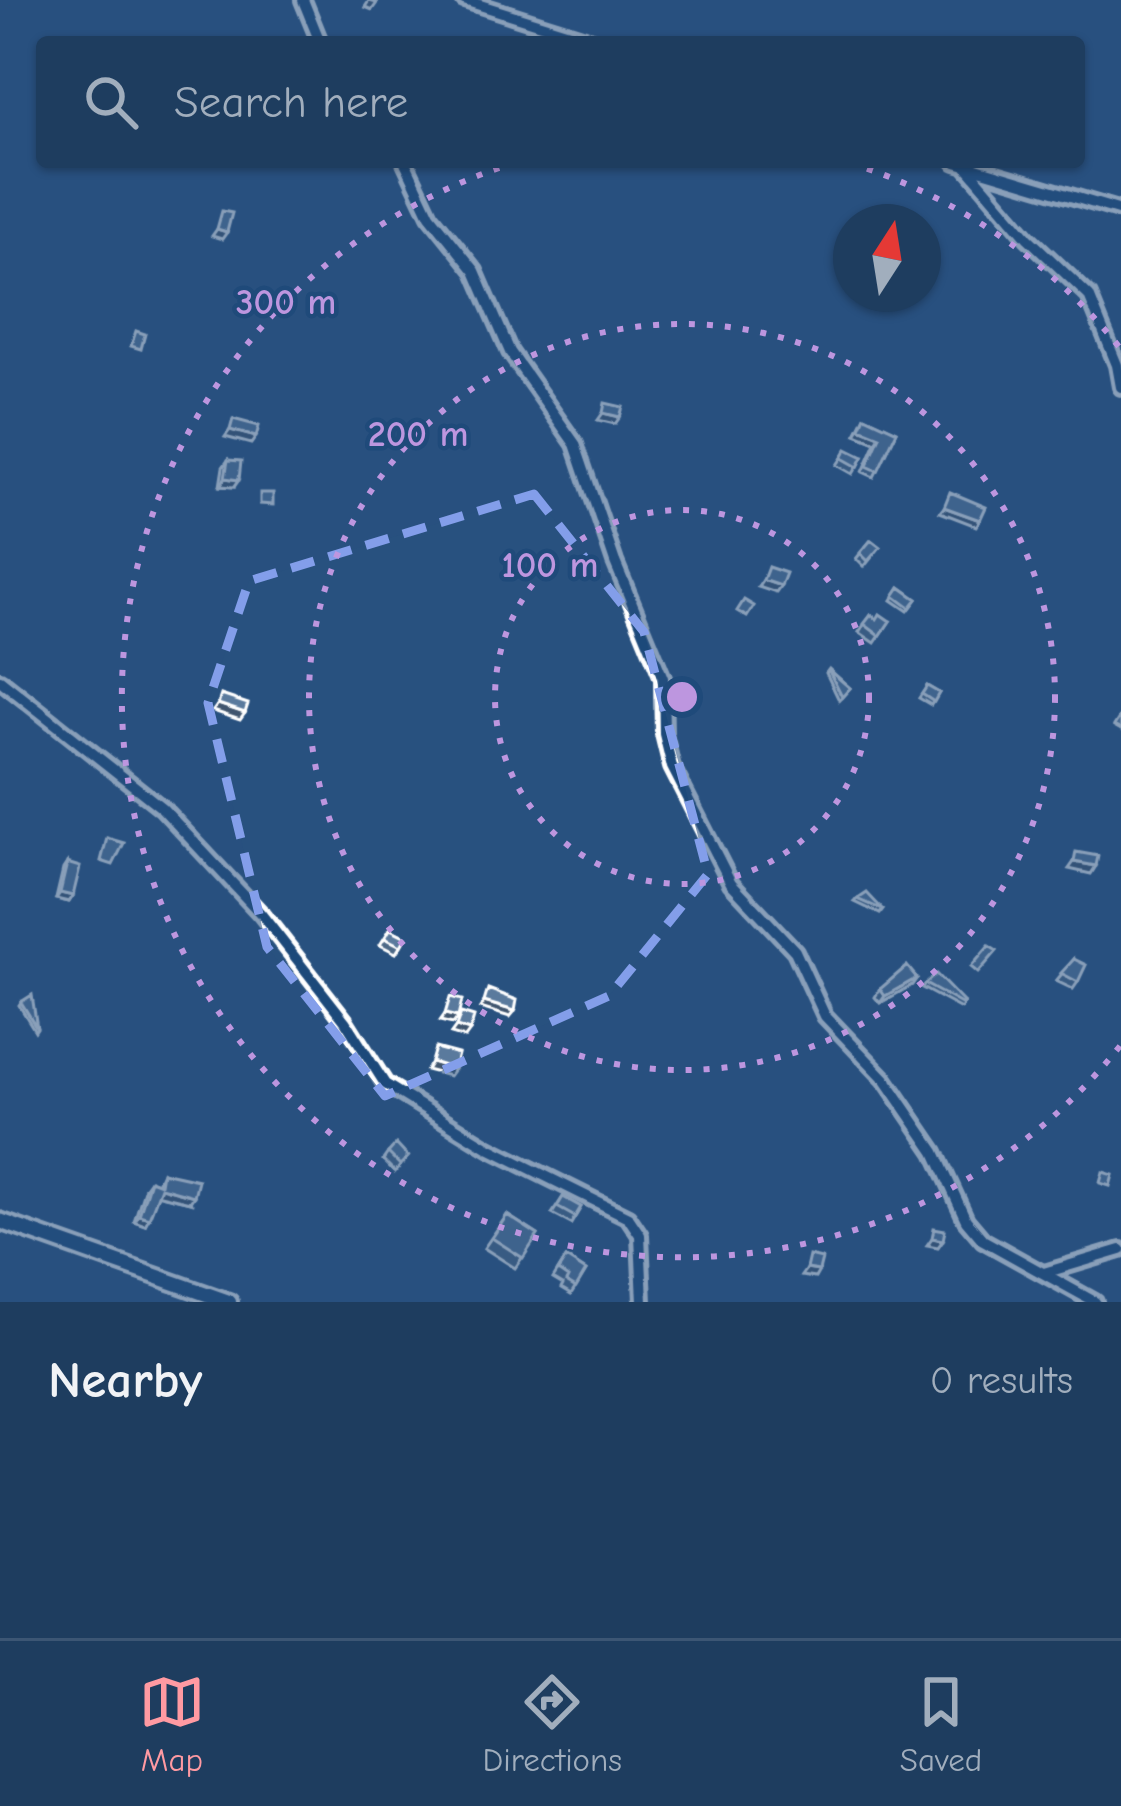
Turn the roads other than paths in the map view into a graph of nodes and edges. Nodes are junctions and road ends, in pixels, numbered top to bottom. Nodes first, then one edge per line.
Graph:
1 (302, 0) edge
2 (464, 0) edge
3 (317, 36) edge
4 (579, 36) edge
5 (408, 168) edge
6 (965, 168) edge
7 (978, 168) edge
8 (1121, 211) edge
9 (1121, 387) edge
10 (0, 680) edge
11 (0, 1221) edge
12 (1121, 1250) edge
13 (1043, 1274) junction
14 (229, 1302) edge
15 (643, 1302) edge
16 (1095, 1302) edge

1 - 3 street
2 - 4 street
5 - 13 street
6 - 9 street
7 - 8 street
10 - 15 street
11 - 14 street
12 - 13 street
13 - 16 street

